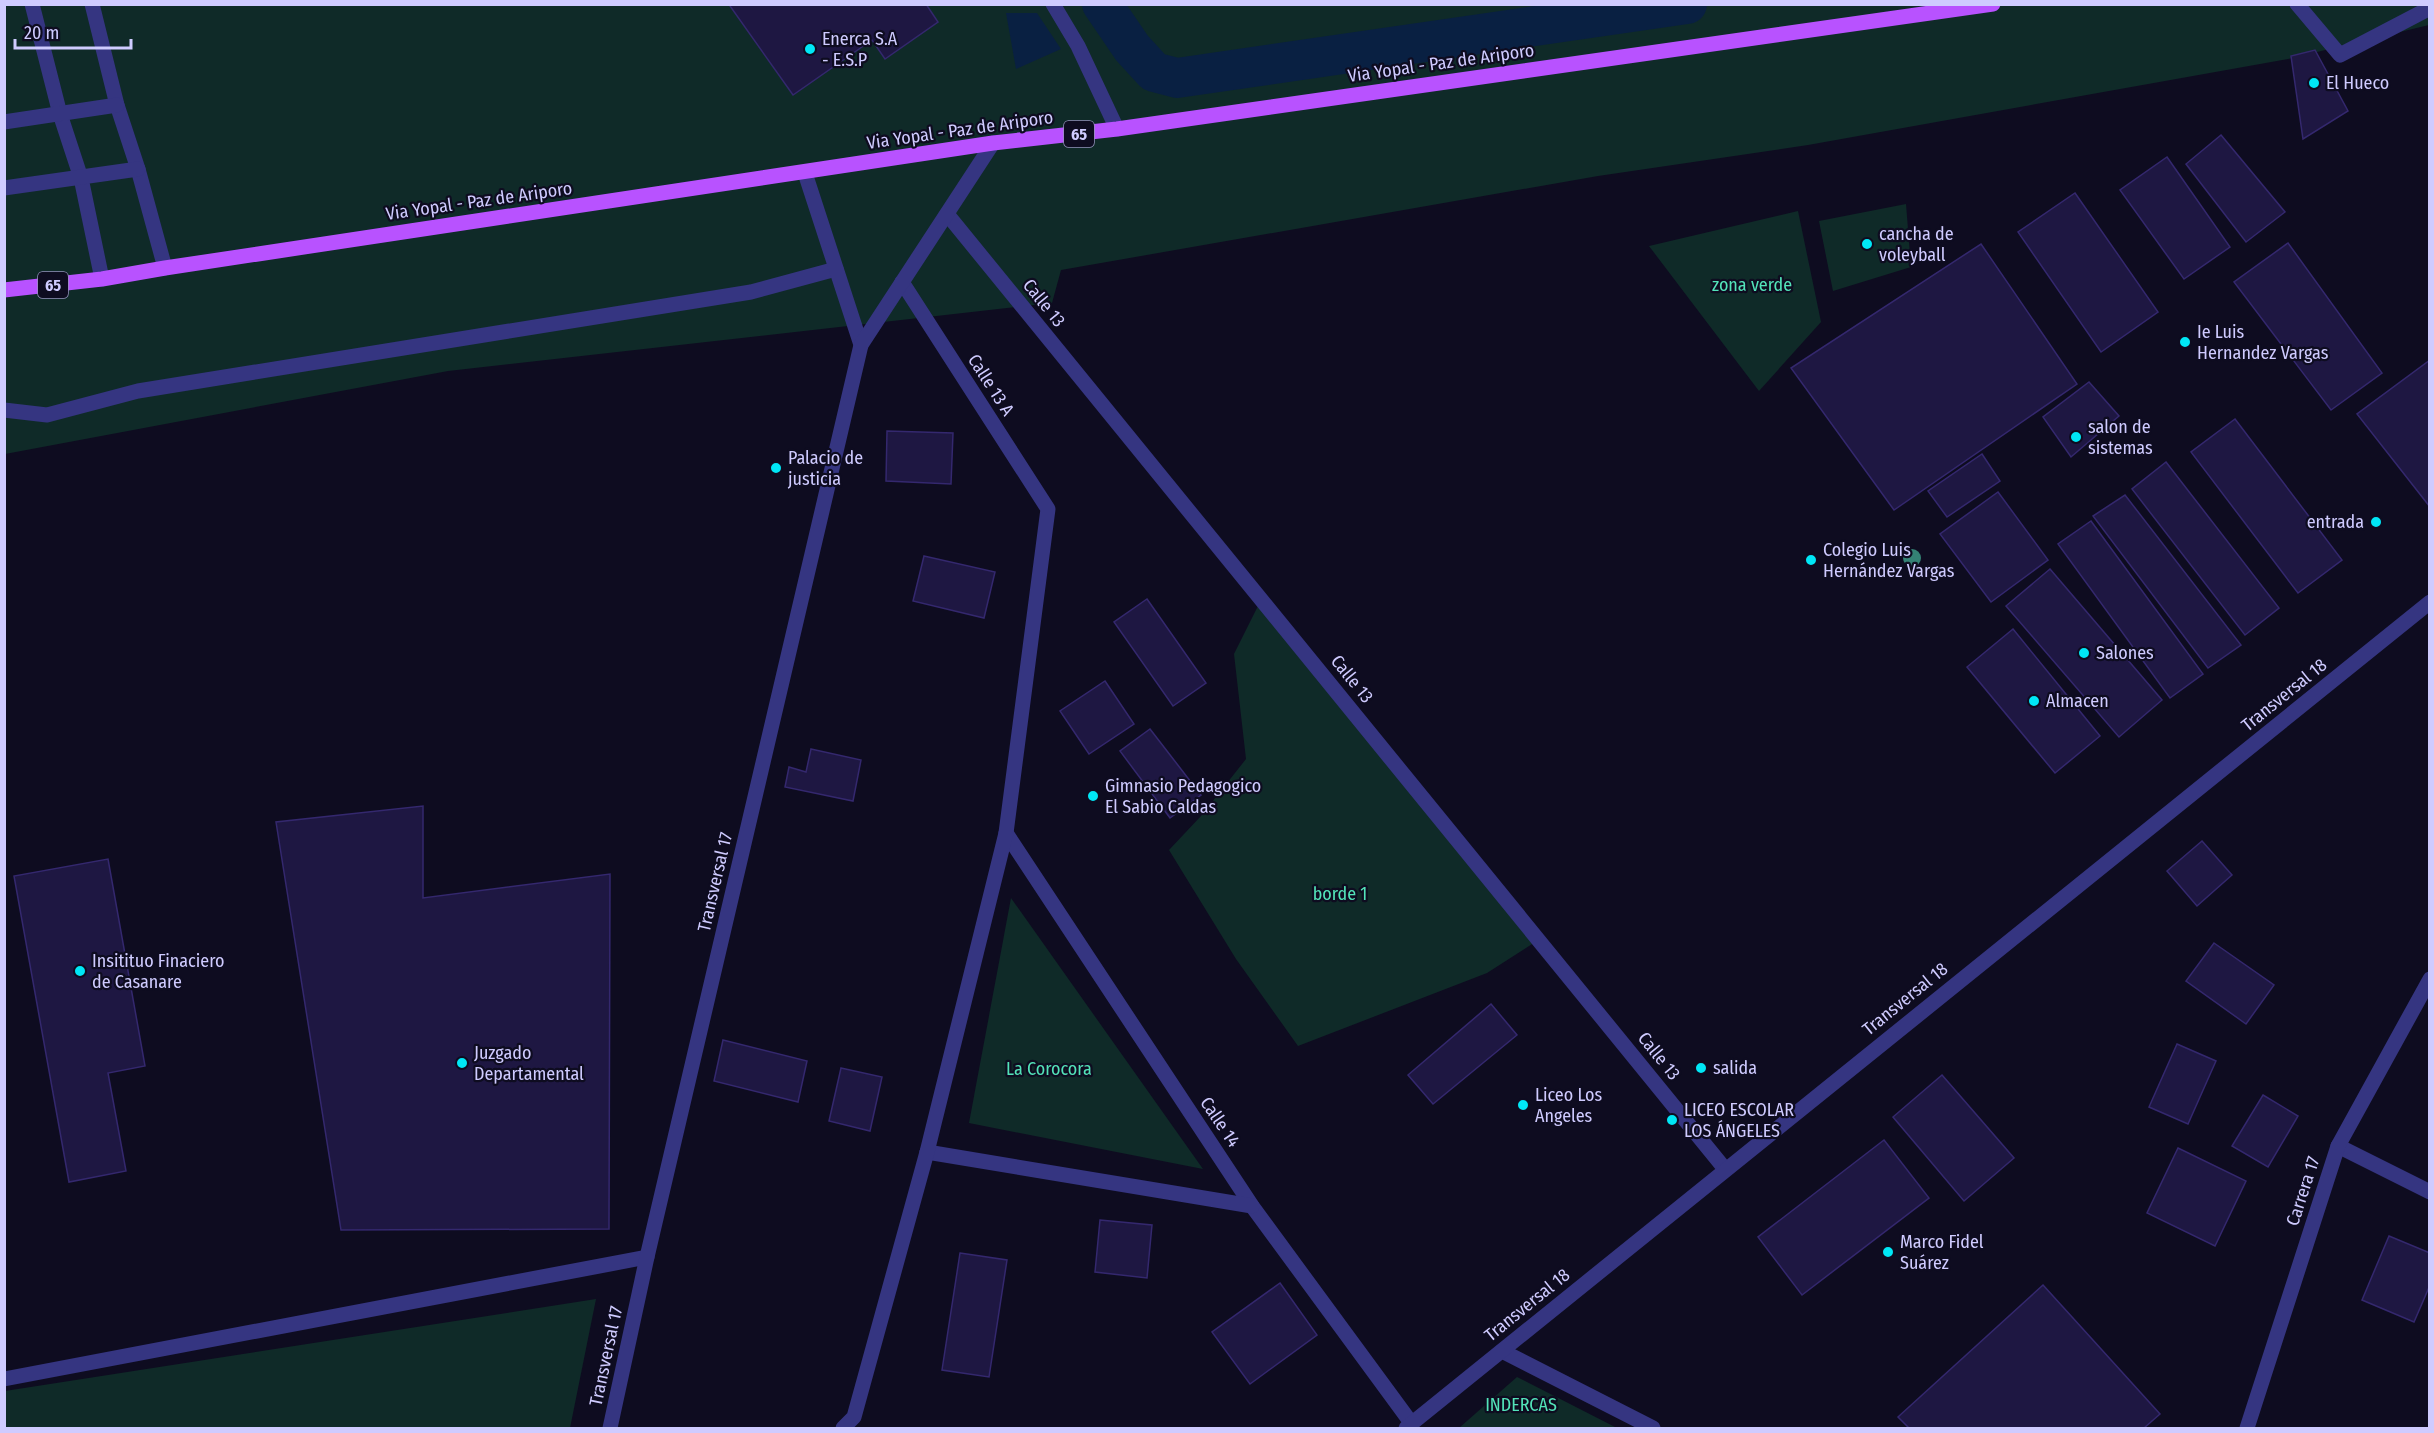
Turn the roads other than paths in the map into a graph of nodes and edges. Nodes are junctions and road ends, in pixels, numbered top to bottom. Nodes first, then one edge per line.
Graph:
1 (32, 4) edge
2 (92, 4) edge
3 (1053, 4) edge
4 (1993, 4) edge
5 (2297, 4) edge
6 (2430, 8) edge
7 (117, 105) junction
8 (60, 114) junction
9 (4, 122) edge
10 (1117, 129) junction
11 (993, 143) junction
12 (138, 169) junction
13 (805, 173) junction
14 (81, 178) junction
15 (4, 188) edge
16 (947, 214) junction
17 (165, 268) junction
18 (836, 269) junction
19 (102, 279) junction
20 (902, 282) junction
21 (4, 290) edge
22 (861, 345) junction
23 (4, 410) edge
24 (2430, 602) edge
25 (1006, 833) junction
26 (2430, 979) edge
27 (2338, 1146) junction
28 (927, 1152) junction
29 (1725, 1169) junction
30 (2430, 1192) edge
31 (1252, 1206) junction
32 (647, 1257) junction
33 (1502, 1351) junction
34 (4, 1380) edge
35 (1409, 1426) edge
36 (610, 1428) edge
37 (843, 1428) edge
38 (1653, 1428) edge
39 (2247, 1428) edge

1 - 8 street
2 - 7 street
3 - 10 street
4 - 10 main road, Via Yopal - Paz de Ariporo / 65
5 - 6 street
7 - 8 street
7 - 12 street
8 - 9 street
8 - 14 street
10 - 11 main road, Via Yopal - Paz de Ariporo / 65
11 - 13 main road, Via Yopal - Paz de Ariporo / 65
11 - 16 street
12 - 14 street
12 - 17 street
13 - 17 main road, Via Yopal - Paz de Ariporo / 65
13 - 18 street
14 - 15 street
14 - 19 street
16 - 20 street
16 - 29 street, Calle 13
17 - 19 main road, Via Yopal - Paz de Ariporo / 65
18 - 22 street
18 - 23 street
19 - 21 main road, Via Yopal - Paz de Ariporo / 65
20 - 22 street
20 - 25 street, Calle 13 A
22 - 32 street, Transversal 17
24 - 29 street, Transversal 18
25 - 28 street
25 - 31 street, Calle 14
26 - 27 street, Carrera 17
27 - 30 street
27 - 39 street, Carrera 17
28 - 31 street
28 - 37 street
29 - 33 street, Transversal 18
31 - 35 street, Calle 14
32 - 34 street
32 - 36 street, Transversal 17
33 - 35 street, Transversal 18
33 - 38 street

